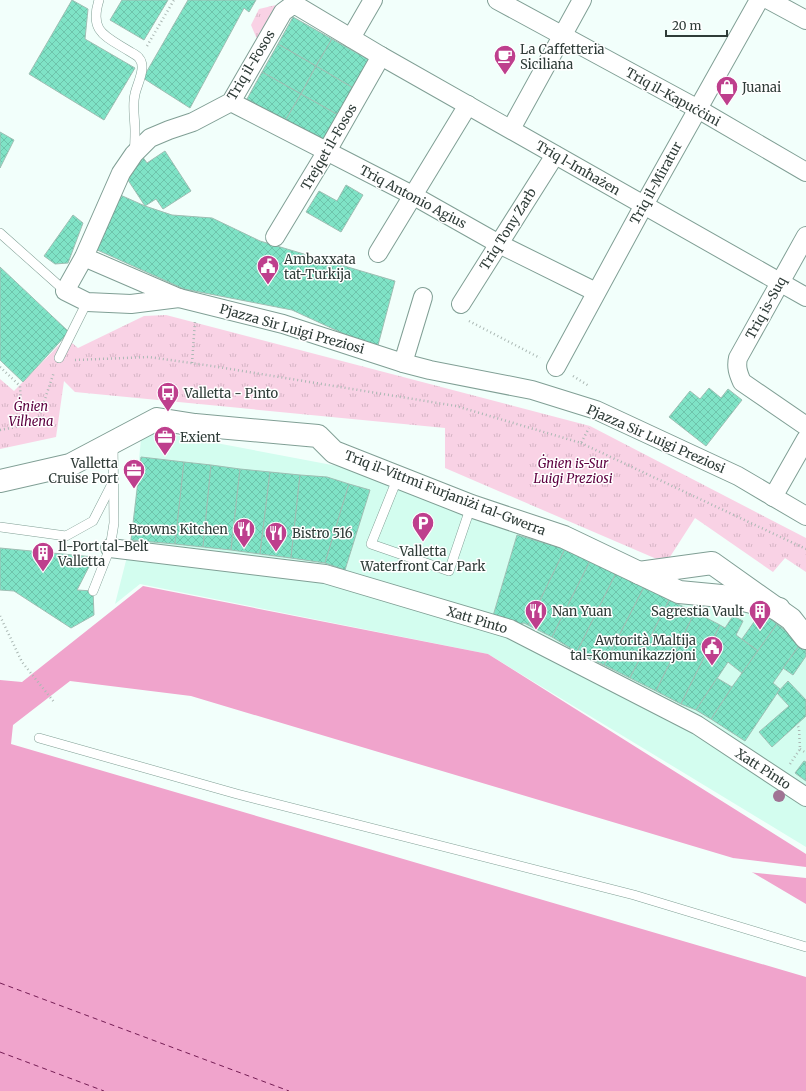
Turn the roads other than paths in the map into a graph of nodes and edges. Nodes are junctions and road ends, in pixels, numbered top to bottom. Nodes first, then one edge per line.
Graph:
1 (99, 0) edge
2 (373, 0) edge
3 (498, 0) edge
4 (582, 0) edge
5 (759, 0) edge
6 (769, 0) edge
7 (294, 4) joint
8 (806, 20) edge
9 (562, 36) junction
10 (351, 38) junction
11 (381, 56) junction
12 (231, 102) junction
13 (468, 105) junction
14 (698, 109) junction
15 (511, 129) junction
16 (327, 151) junction
17 (134, 154) junction
18 (556, 155) junction
19 (806, 172) edge
20 (414, 196) junction
21 (644, 205) junction
22 (0, 233) edge
23 (806, 236) edge
24 (275, 237) dead end
25 (499, 244) junction
26 (378, 253) dead end
27 (84, 256) junction
28 (780, 282) junction
29 (65, 291) junction
30 (596, 292) junction
31 (422, 297) dead end
32 (806, 297) edge
33 (188, 300) junction
34 (87, 302) junction
35 (462, 311) road end
36 (59, 358) road end
37 (403, 363) junction
38 (556, 367) road end
39 (806, 426) edge
40 (806, 439) edge
41 (113, 443) junction
42 (398, 476) junction
43 (0, 481) edge
44 (114, 481) junction
45 (773, 497) junction
46 (471, 506) junction
47 (806, 516) edge
48 (0, 527) edge
49 (110, 548) junction
50 (639, 573) junction
51 (93, 591) dead end
52 (778, 609) junction
53 (806, 638) edge
54 (38, 738) dead end
55 (806, 797) edge
56 (806, 947) edge

1 - 17 lane
2 - 10 street
3 - 9 street, Triq il-Kapuċċini
4 - 9 street
5 - 14 street, Triq il-Miratur
6 - 8 street
7 - 10 street, Triq l-Imħażen
7 - 12 street, Triq il-Fosos
9 - 14 street, Triq il-Kapuċċini
9 - 15 street
10 - 11 street, Triq l-Imħażen
11 - 13 street, Triq l-Imħażen
11 - 16 street, Trejqet il-Fosos
12 - 16 street, Triq Antonio Agius
12 - 17 street, Triq il-Fosos
13 - 15 street, Triq l-Imħażen
13 - 20 street
14 - 19 street, Triq il-Kapuċċini
14 - 21 street, Triq il-Miratur
15 - 18 street, Triq l-Imħażen
16 - 20 street, Triq Antonio Agius
16 - 24 street, Trejqet il-Fosos
17 - 27 street, Triq il-Fosos
18 - 21 street, Triq l-Imħażen
18 - 25 street, Triq Tony Zarb
20 - 25 street, Triq Antonio Agius
20 - 26 street
21 - 28 street, Triq l-Imħażen
21 - 30 street, Triq il-Miratur
22 - 29 lane
23 - 28 street, Triq is-Suq
25 - 30 street, Triq Antonio Agius
25 - 35 street, Triq Tony Zarb
27 - 29 street
27 - 33 street, Pjazza Sir Luigi Preziosi
28 - 32 street, Triq l-Imħażen
28 - 39 street, Triq is-Suq
29 - 34 street, Pjazza Sir Luigi Preziosi
30 - 38 street, Triq il-Miratur
31 - 37 street
33 - 34 street, Pjazza Sir Luigi Preziosi
33 - 37 street, Pjazza Sir Luigi Preziosi
34 - 36 lane
37 - 45 street, Pjazza Sir Luigi Preziosi
40 - 45 street
41 - 42 street, Triq il-Vittmi Furjaniżi tal-Gwerra
41 - 43 street, Triq il-Vittmi Furjaniżi tal-Gwerra
41 - 44 lane
42 - 46 street, Triq il-Vittmi Furjaniżi tal-Gwerra
42 - 46 lane
44 - 48 lane
44 - 49 lane
45 - 47 street, Pjazza Sir Luigi Preziosi
46 - 50 street, Triq il-Vittmi Furjaniżi tal-Gwerra
49 - 51 lane
49 - 55 street, Xatt Pinto
50 - 52 street, Triq il-Vittmi Furjaniżi tal-Gwerra
50 - 52 street, Triq il-Vittmi Furjaniżi tal-Gwerra
52 - 53 street, Triq il-Vittmi Furjaniżi tal-Gwerra
54 - 56 lane

